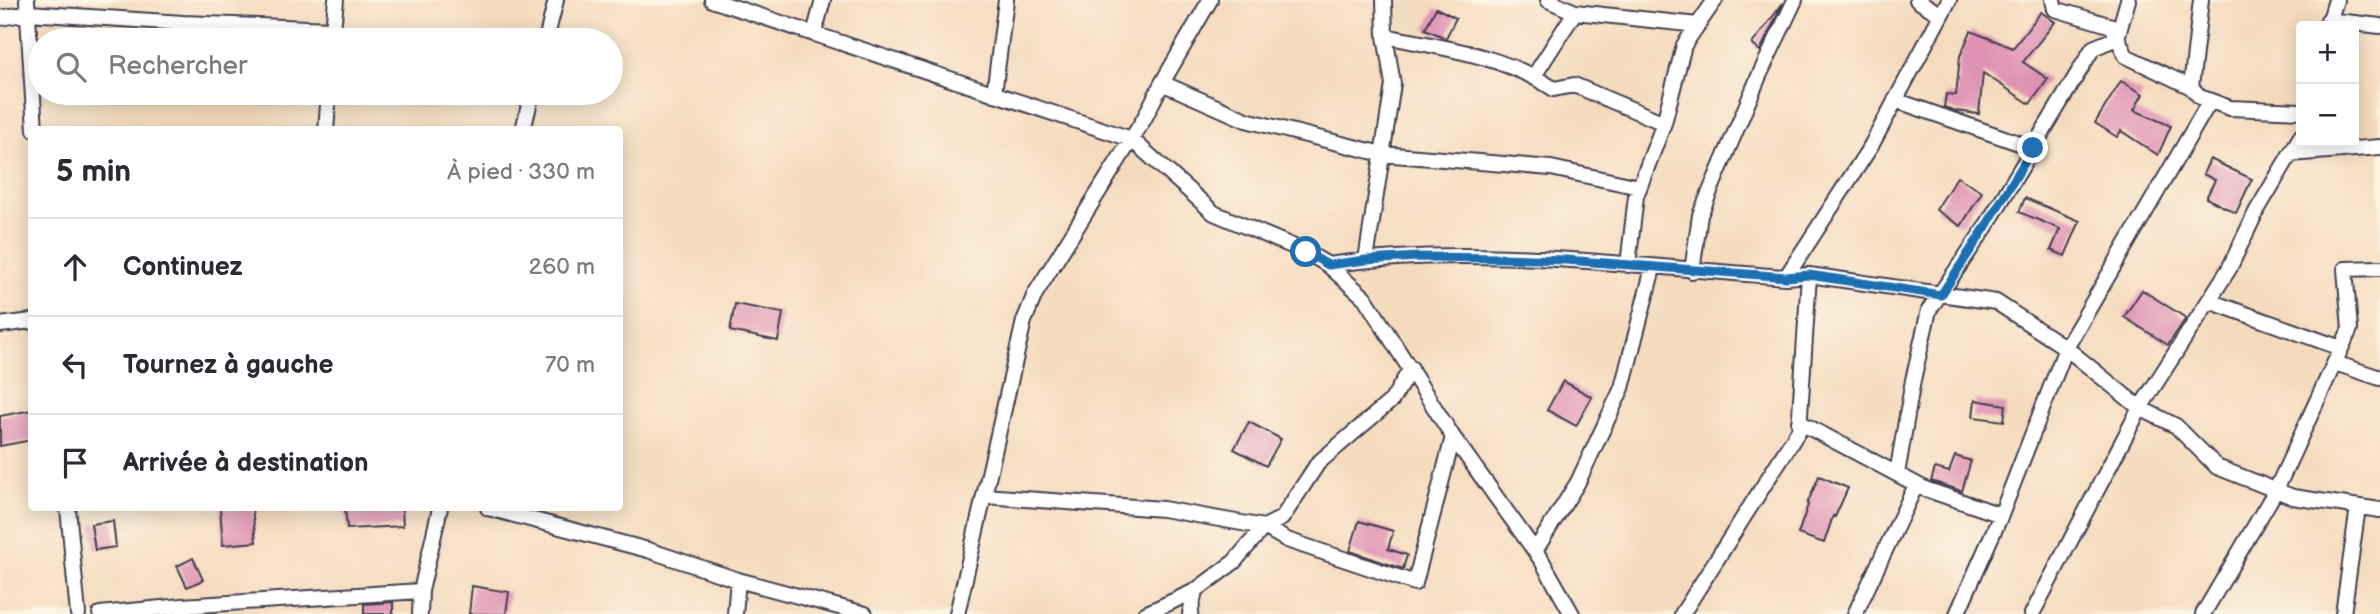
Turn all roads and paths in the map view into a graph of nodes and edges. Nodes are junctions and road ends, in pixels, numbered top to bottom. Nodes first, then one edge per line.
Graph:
1 (336, 0) edge
2 (556, 0) edge
3 (712, 0) edge
4 (823, 0) edge
5 (1006, 0) edge
6 (1210, 0) edge
7 (1384, 0) edge
8 (1548, 0) edge
9 (1715, 0) edge
10 (1795, 0) edge
11 (1917, 0) edge
12 (1949, 0) edge
13 (2053, 0) edge
14 (2128, 0) edge
15 (2201, 0) edge
16 (2336, 0) edge
17 (28, 7) edge
18 (1574, 12) junction
19 (1941, 15) junction
20 (0, 18) edge
21 (2329, 21) edge
22 (1698, 25) junction
23 (2359, 25) edge
24 (2380, 26) edge
25 (29, 28) edge
26 (246, 28) edge
27 (334, 28) edge
28 (549, 28) edge
29 (814, 34) junction
30 (1385, 36) junction
31 (2117, 38) junction
32 (1534, 76) junction
33 (1162, 83) junction
34 (2191, 87) junction
35 (994, 94) junction
36 (1895, 100) junction
37 (2210, 101) junction
38 (34, 105) edge
39 (327, 105) edge
40 (529, 105) edge
41 (2296, 111) edge
42 (1664, 123) junction
43 (35, 126) edge
44 (326, 126) edge
45 (524, 126) edge
46 (1131, 139) junction
47 (2296, 144) edge
48 (2380, 147) edge
49 (2033, 148) junction
50 (1382, 154) junction
51 (2290, 154) junction
52 (1639, 187) junction
53 (1366, 260) junction
54 (1328, 265) junction
55 (1628, 265) junction
56 (1653, 268) junction
57 (2380, 268) edge
58 (1692, 271) junction
59 (1809, 275) junction
60 (1786, 277) junction
61 (1941, 295) junction
62 (2209, 301) junction
63 (28, 322) edge
64 (0, 325) edge
65 (2066, 348) junction
66 (2342, 348) junction
67 (2335, 363) junction
68 (1411, 368) junction
69 (2380, 378) edge
70 (2140, 408) junction
71 (1800, 422) junction
72 (1452, 437) junction
73 (1897, 474) junction
74 (1916, 485) junction
75 (2276, 490) junction
76 (985, 496) junction
77 (2358, 507) junction
78 (2380, 510) edge
79 (68, 511) edge
80 (439, 511) edge
81 (499, 511) edge
82 (2001, 515) junction
83 (1264, 527) junction
84 (1535, 551) junction
85 (738, 580) junction
86 (421, 591) junction
87 (1195, 591) junction
88 (1562, 607) edge
89 (78, 614) edge
90 (100, 614) edge
91 (420, 614) edge
92 (735, 614) edge
93 (865, 614) edge
94 (957, 614) edge
95 (1145, 614) edge
96 (1190, 614) edge
97 (1572, 614) edge
98 (1682, 614) edge
99 (1855, 614) edge
100 (1957, 614) edge
101 (2032, 614) edge
102 (2203, 614) edge
103 (2343, 614) edge

1 - 27 street
2 - 28 street
3 - 29 street
4 - 29 street
5 - 35 street
6 - 33 street
7 - 30 street
8 - 18 street
9 - 22 street
10 - 58 street
11 - 19 street
12 - 19 street
13 - 31 street
14 - 31 street
15 - 34 street
16 - 21 street
17 - 20 street
17 - 25 street
17 - 26 street
18 - 22 street
18 - 32 street
19 - 36 street
22 - 42 street
23 - 24 street
29 - 35 street
30 - 32 street
30 - 50 street
31 - 34 street
31 - 49 street
32 - 42 street
33 - 46 street
33 - 50 street
34 - 37 street
35 - 46 street
36 - 49 street
36 - 60 street
37 - 41 street
37 - 65 street
38 - 43 street
39 - 44 street
40 - 45 street
42 - 52 street
46 - 54 street
46 - 76 street
47 - 51 street
48 - 51 street
49 - 61 street
50 - 52 street
50 - 53 street
51 - 62 street
52 - 55 street
53 - 54 street
53 - 55 street
54 - 68 street
55 - 56 street
56 - 58 street
56 - 84 street
57 - 66 street
58 - 60 street
59 - 60 street
59 - 61 street
59 - 71 street
61 - 65 street
61 - 73 street
62 - 66 street
62 - 70 street
63 - 64 street
65 - 70 street
65 - 82 street
66 - 67 street
67 - 69 street
67 - 75 street
68 - 72 street
68 - 83 street
70 - 75 street
70 - 101 street
71 - 73 street
71 - 98 street
72 - 83 street
72 - 84 street
73 - 74 street
74 - 82 street
74 - 99 street
75 - 77 street
75 - 102 street
76 - 83 street
76 - 94 street
77 - 78 street
77 - 103 street
79 - 89 street
80 - 86 street
81 - 85 street
82 - 100 street
83 - 87 street
84 - 88 street
85 - 92 street
85 - 93 street
86 - 90 street
86 - 91 street
87 - 95 street
87 - 96 street
88 - 97 street

